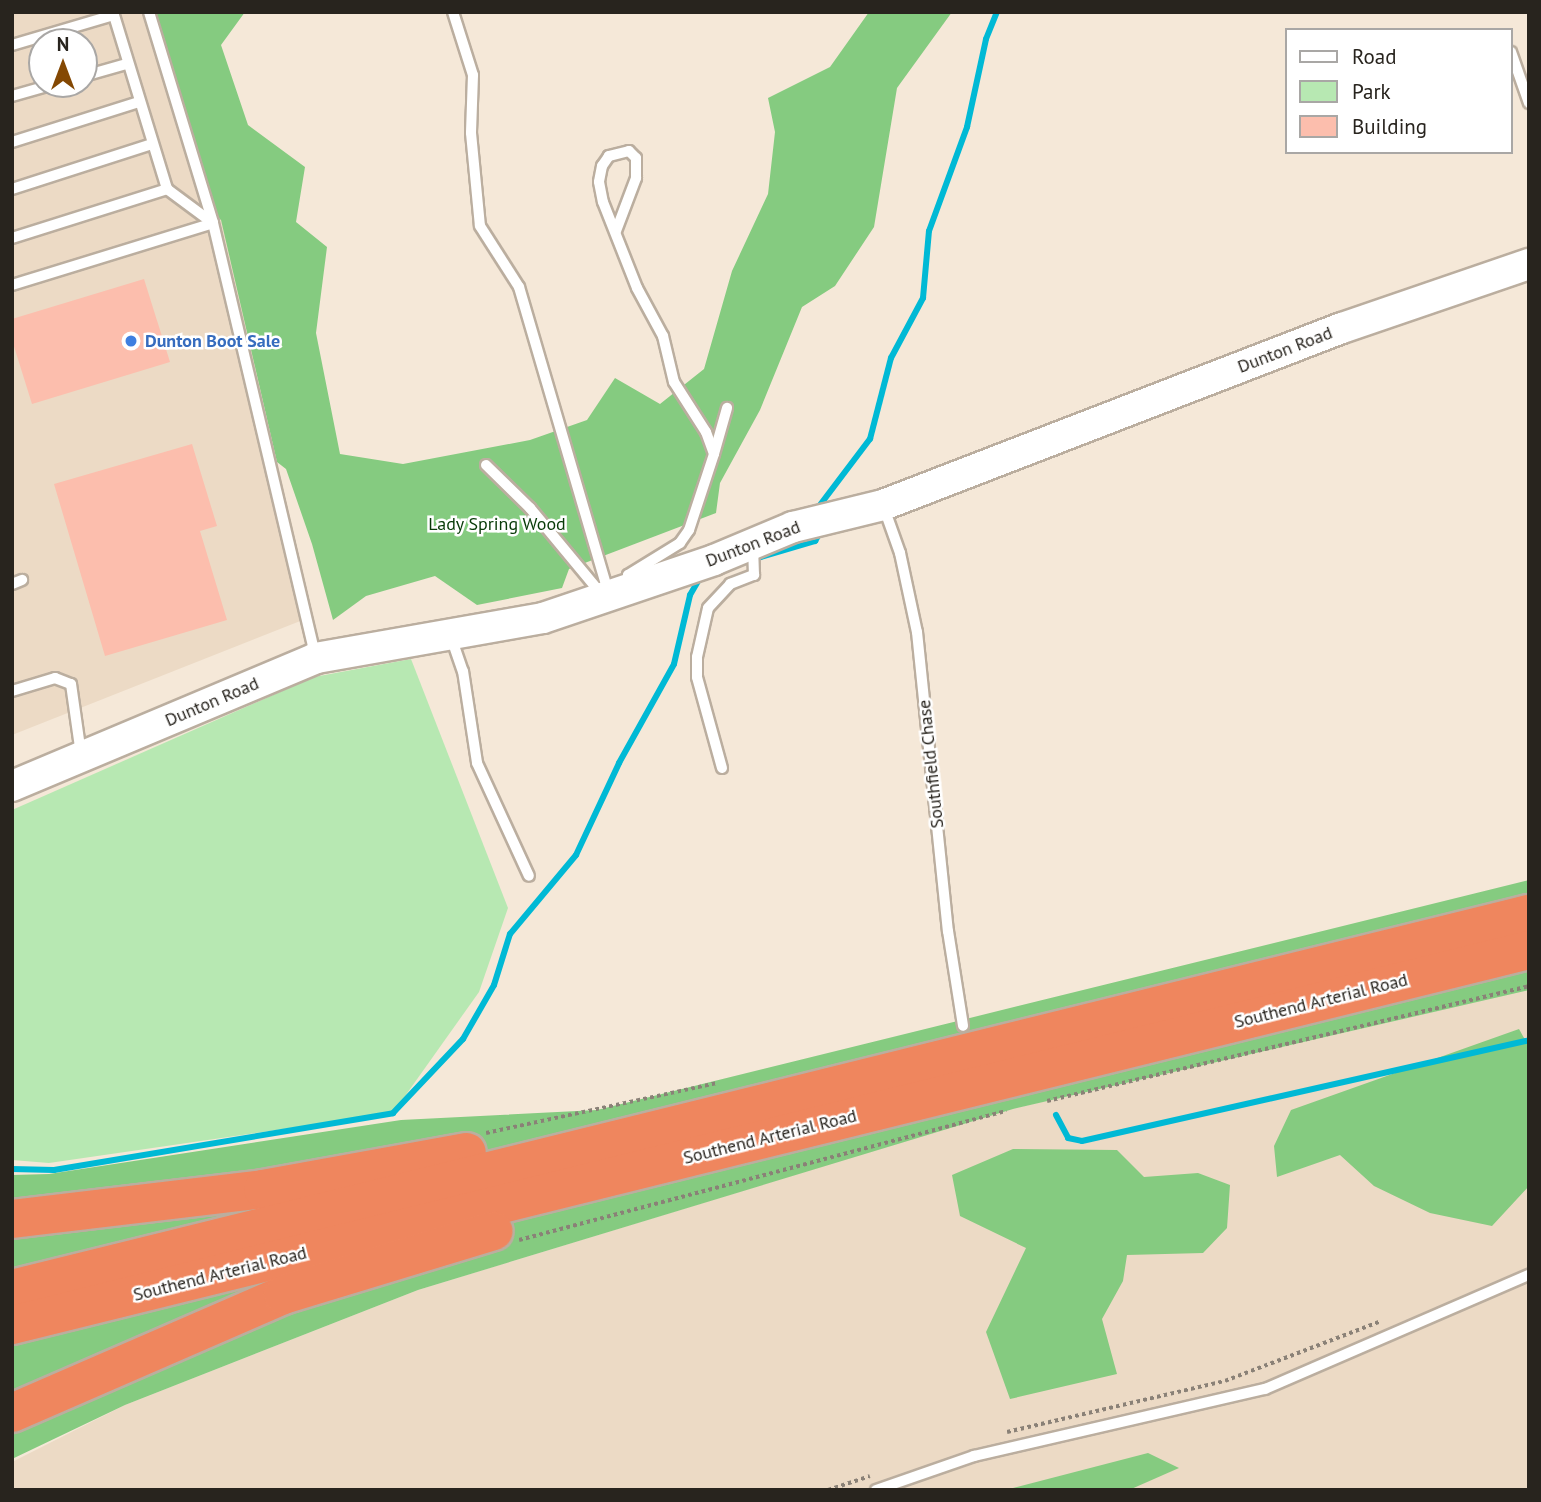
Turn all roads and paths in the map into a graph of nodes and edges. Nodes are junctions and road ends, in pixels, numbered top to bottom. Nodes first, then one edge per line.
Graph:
1 (149, 12) edge
2 (453, 12) edge
3 (114, 14) edge
4 (12, 45) edge
5 (1513, 58) edge
6 (126, 64) junction
7 (98, 72) edge
8 (139, 102) junction
9 (1529, 103) edge
10 (12, 142) edge
11 (152, 144) junction
12 (12, 189) edge
13 (167, 189) junction
14 (213, 223) junction
15 (616, 231) junction
16 (12, 238) edge
17 (1529, 264) edge
18 (12, 285) edge
19 (727, 408) dead end
20 (714, 454) junction
21 (486, 465) dead end
22 (883, 505) junction
23 (752, 544) junction
24 (615, 594) junction
25 (451, 637) junction
26 (316, 658) junction
27 (12, 691) edge
28 (81, 757) junction
29 (722, 768) dead end
30 (12, 786) edge
31 (529, 876) dead end
32 (1529, 914) edge
33 (1529, 950) edge
34 (1529, 986) edge
35 (965, 1039) junction
36 (723, 1082) dead end
37 (1039, 1102) dead end
38 (1013, 1109) dead end
39 (866, 1114) junction
40 (481, 1134) dead end
41 (12, 1219) edge
42 (505, 1243) dead end
43 (1529, 1275) edge
44 (12, 1289) edge
45 (1391, 1317) dead end
46 (12, 1325) edge
47 (12, 1413) edge
48 (995, 1435) dead end
49 (872, 1475) dead end
50 (828, 1490) edge
51 (876, 1490) edge

1 - 14 lane
2 - 24 lane
3 - 4 lane
3 - 6 lane
5 - 9 lane
6 - 7 lane
6 - 8 lane
8 - 10 lane
8 - 11 lane
11 - 12 lane
11 - 13 lane
13 - 14 lane
13 - 16 lane
14 - 18 lane
14 - 26 lane
15 - 15 lane
15 - 20 lane
17 - 22 street, Dunton Road
19 - 20 lane
20 - 24 lane
21 - 24 lane
22 - 23 street, Dunton Road
22 - 35 lane, Southfield Chase
23 - 24 street, Dunton Road
23 - 29 lane
24 - 25 street, Dunton Road
25 - 26 street, Dunton Road
25 - 31 lane
26 - 28 street, Dunton Road
27 - 28 lane
28 - 30 street, Dunton Road
32 - 35 highway, Southend Arterial Road
33 - 39 highway, Southend Arterial Road
34 - 37 path
35 - 41 highway
35 - 44 highway, Southend Arterial Road
36 - 40 path
38 - 42 path
39 - 46 highway, Southend Arterial Road
39 - 47 highway
43 - 51 lane
45 - 48 path
49 - 50 path

